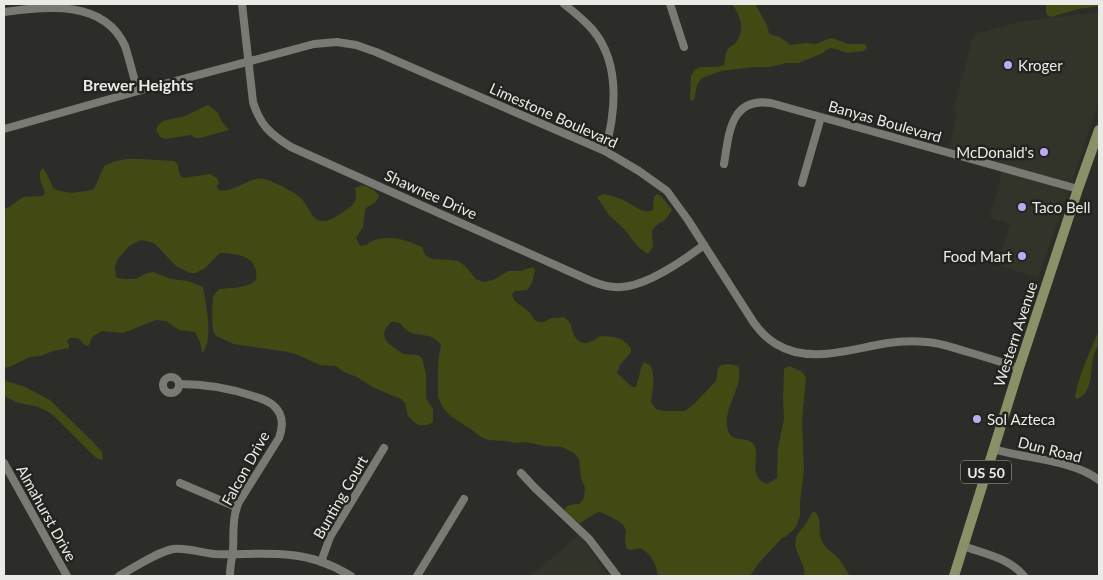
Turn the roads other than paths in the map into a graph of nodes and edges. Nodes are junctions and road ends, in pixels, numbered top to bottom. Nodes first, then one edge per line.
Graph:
1 (242, 4) edge
2 (564, 4) edge
3 (670, 4) edge
4 (4, 12) edge
5 (684, 47) dead end
6 (248, 61) junction
7 (138, 91) junction
8 (821, 117) junction
9 (4, 129) edge
10 (1099, 130) edge
11 (605, 151) junction
12 (724, 164) dead end
13 (802, 183) dead end
14 (1078, 189) junction
15 (704, 245) junction
16 (1019, 368) junction
17 (179, 384) dead end
18 (384, 448) dead end
19 (993, 449) junction
20 (4, 463) edge
21 (521, 472) dead end
22 (1099, 480) edge
23 (180, 483) dead end
24 (464, 499) dead end
25 (236, 507) junction
26 (963, 546) junction
27 (232, 555) junction
28 (322, 562) junction
29 (66, 576) edge
30 (119, 576) edge
31 (230, 576) edge
32 (351, 576) edge
33 (417, 576) edge
34 (617, 576) edge
35 (954, 576) edge
36 (1024, 576) edge

1 - 6 street, Shawnee Drive
2 - 11 street
3 - 5 street
4 - 7 street
6 - 7 street, Limestone Boulevard
6 - 11 street, Limestone Boulevard
6 - 15 street, Shawnee Drive
7 - 9 street, Limestone Boulevard
8 - 12 street, Banyas Boulevard
8 - 13 street
8 - 14 street, Banyas Boulevard
10 - 14 main road, Western Avenue / US 50
11 - 15 street, Limestone Boulevard
14 - 16 main road, Western Avenue / US 50
15 - 16 street, Limestone Boulevard
16 - 19 main road, Western Avenue / US 50
17 - 25 street, Falcon Drive
18 - 28 street, Bunting Court
19 - 22 street, Dun Road
19 - 26 main road, Western Avenue / US 50
20 - 29 street, Almahurst Drive
21 - 34 street
23 - 25 street
24 - 33 street
25 - 27 street, Falcon Drive
26 - 35 main road, Western Avenue / US 50
26 - 36 street
27 - 28 street
27 - 30 street
27 - 31 street, Falcon Drive
28 - 32 street

